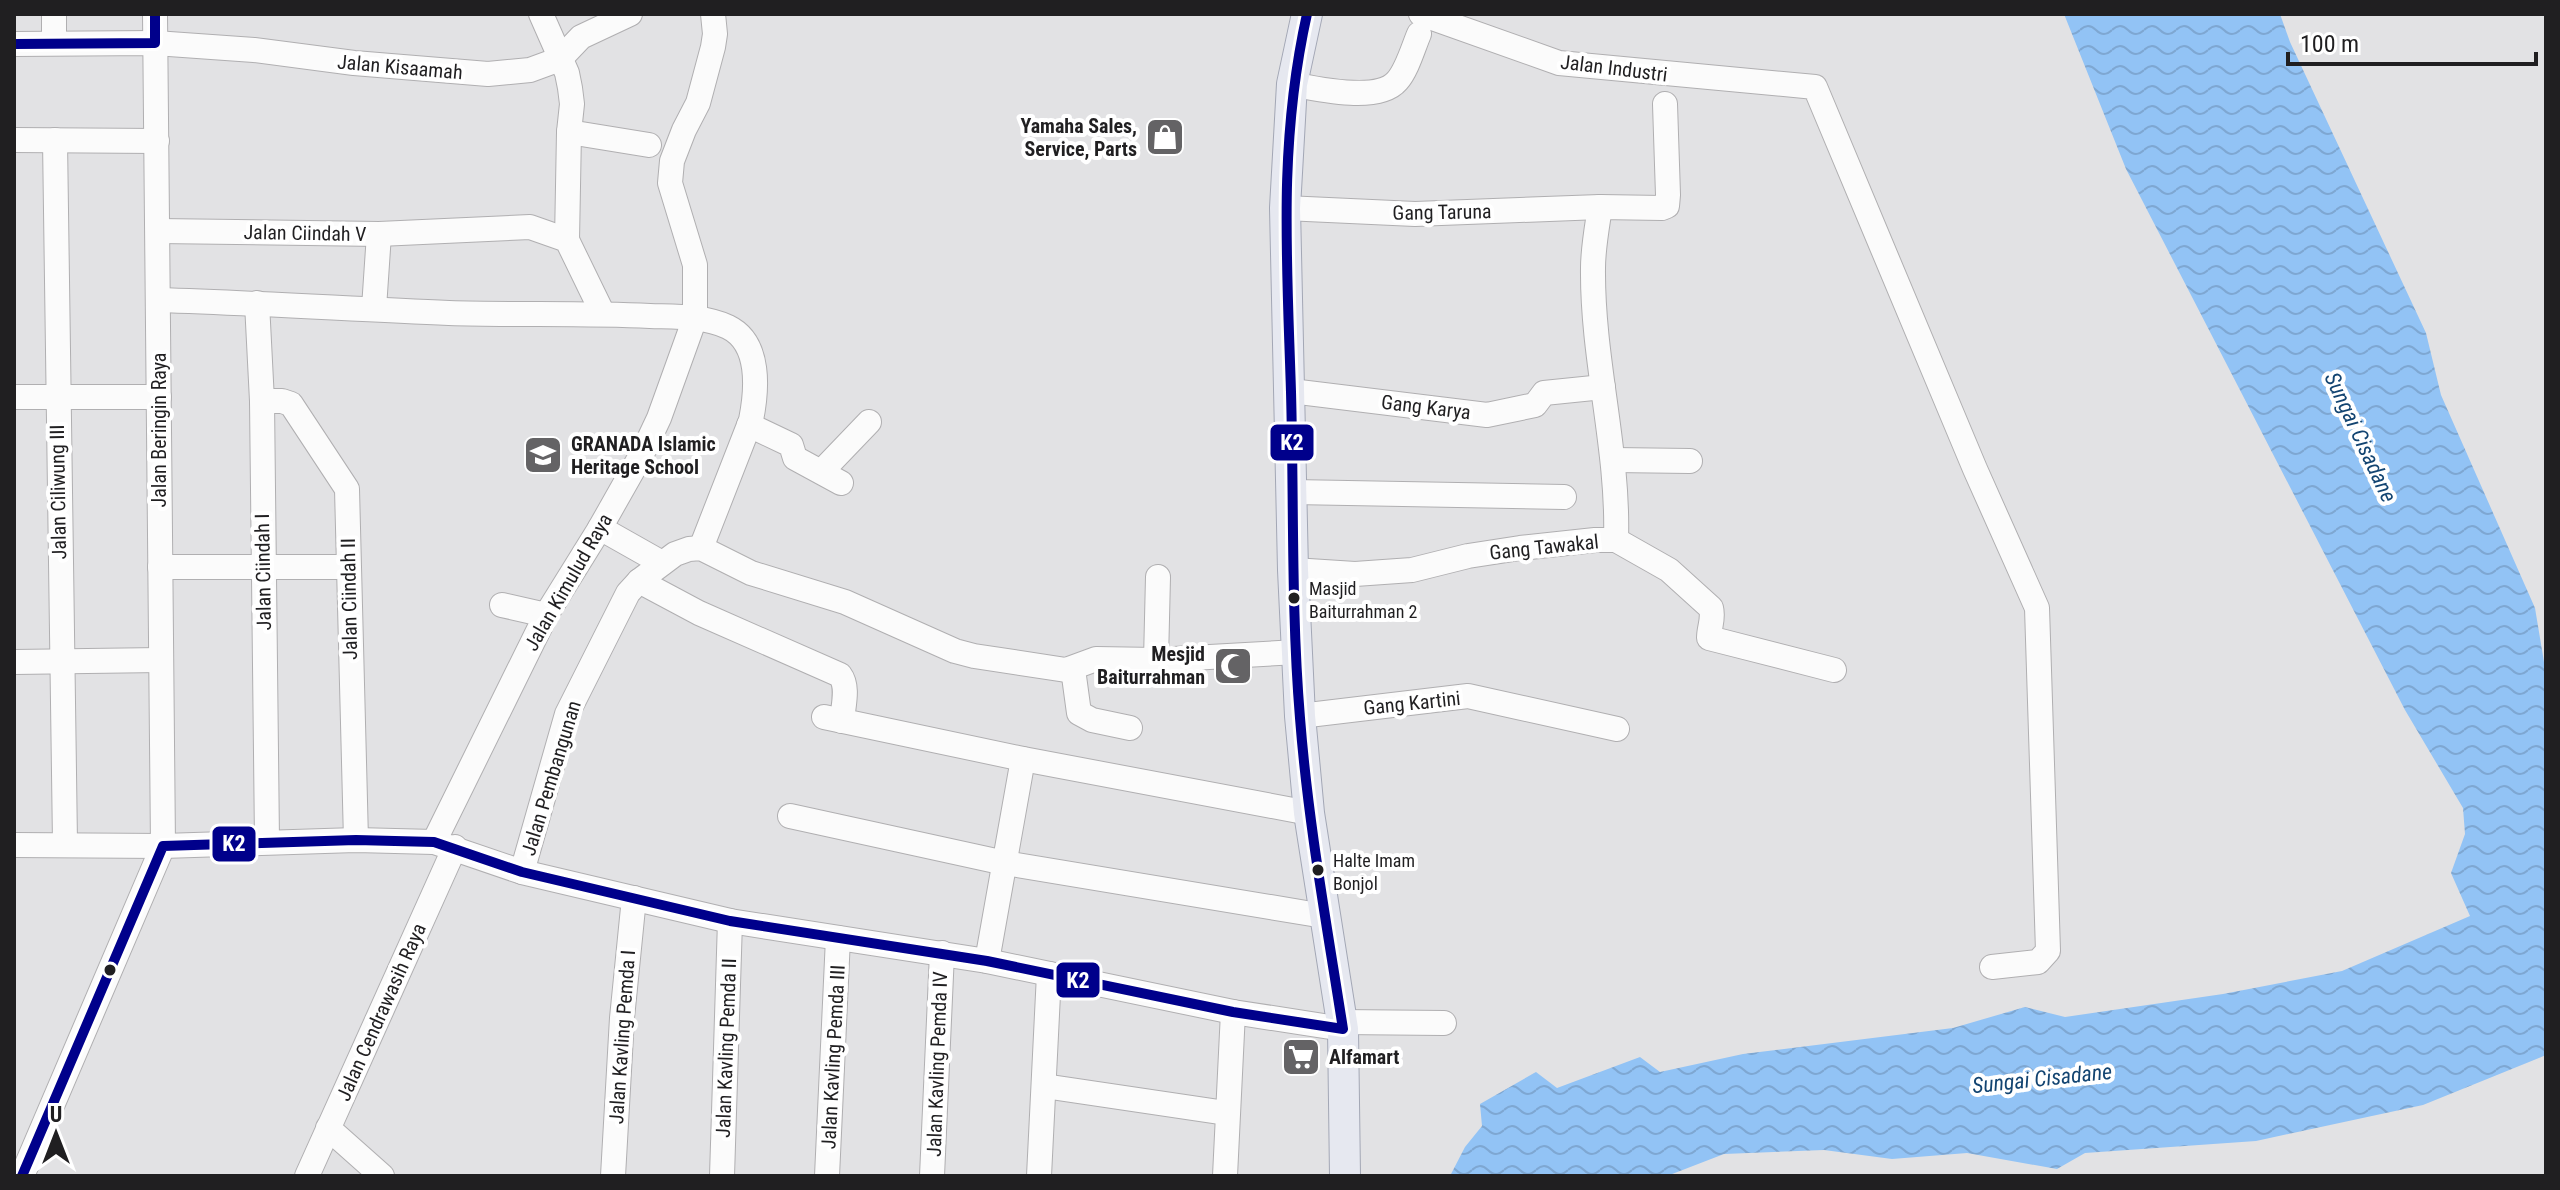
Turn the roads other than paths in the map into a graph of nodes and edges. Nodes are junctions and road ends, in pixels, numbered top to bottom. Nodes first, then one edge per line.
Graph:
1 (54, 14) edge
2 (155, 14) edge
3 (541, 14) edge
4 (630, 14) edge
5 (713, 14) edge
6 (1307, 14) edge
7 (1420, 24) edge
8 (54, 43) junction
9 (155, 43) junction
10 (14, 44) edge
11 (560, 59) junction
12 (1292, 84) junction
13 (1665, 104) dead end
14 (569, 132) junction
15 (14, 140) edge
16 (55, 140) junction
17 (157, 141) junction
18 (649, 145) dead end
19 (1600, 207) junction
20 (1285, 208) junction
21 (158, 231) junction
22 (379, 234) junction
23 (567, 240) junction
24 (158, 300) junction
25 (257, 303) junction
26 (374, 308) junction
27 (603, 314) junction
28 (695, 318) junction
29 (1603, 387) junction
30 (1291, 391) junction
31 (14, 397) edge
32 (57, 397) junction
33 (159, 397) junction
34 (262, 401) junction
35 (869, 422) dead end
36 (749, 425) junction
37 (1614, 460) junction
38 (1690, 461) dead end
39 (1293, 492) junction
40 (1564, 497) dead end
41 (600, 528) junction
42 (1616, 540) junction
43 (701, 548) junction
44 (662, 563) junction
45 (160, 567) junction
46 (348, 567) junction
47 (263, 568) junction
48 (1293, 570) junction
49 (1158, 577) dead end
50 (639, 581) junction
51 (502, 605) dead end
52 (546, 615) junction
53 (1297, 652) junction
54 (161, 660) junction
55 (1156, 660) junction
56 (62, 661) junction
57 (14, 662) edge
58 (1073, 669) junction
59 (1834, 670) dead end
60 (1300, 716) junction
61 (1130, 728) dead end
62 (1617, 729) dead end
63 (1023, 759) junction
64 (1309, 813) junction
65 (790, 816) dead end
66 (356, 840) junction
67 (267, 841) junction
68 (65, 843) junction
69 (14, 845) edge
70 (444, 845) junction
71 (163, 846) junction
72 (1005, 863) junction
73 (522, 872) junction
74 (634, 898) junction
75 (1324, 916) junction
76 (730, 921) junction
77 (838, 938) junction
78 (942, 953) junction
79 (987, 961) junction
80 (1992, 967) dead end
81 (1049, 974) junction
82 (1233, 1012) junction
83 (1444, 1023) dead end
84 (1342, 1026) junction
85 (1044, 1086) junction
86 (1226, 1113) junction
87 (328, 1128) junction
88 (22, 1176) edge
89 (307, 1176) edge
90 (382, 1176) edge
91 (613, 1176) edge
92 (722, 1176) edge
93 (827, 1176) edge
94 (932, 1176) edge
95 (1039, 1176) edge
96 (1225, 1176) edge
97 (1345, 1176) edge

1 - 8 street
2 - 9 street, Jalan Beringin Raya
3 - 11 street
4 - 11 street, Jalan Kisaamah
5 - 28 street, Jalan Kimulud Raya
6 - 12 main road
7 - 12 street
7 - 80 street, Jalan Industri
8 - 9 street, Jalan Kisaamah
8 - 10 street, Jalan Kisaamah
9 - 11 street, Jalan Kisaamah
9 - 17 street, Jalan Beringin Raya
11 - 14 street
12 - 20 main road
13 - 19 street, Gang Taruna
14 - 18 street
14 - 23 street
15 - 16 street
16 - 17 street
16 - 32 street, Jalan Ciliwung III
17 - 21 street, Jalan Beringin Raya
19 - 20 street, Gang Taruna
19 - 29 street
20 - 30 main road
21 - 22 street, Jalan Ciindah V
21 - 24 street, Jalan Beringin Raya
22 - 23 street
22 - 26 street, Jalan Ciindah V
23 - 27 street
24 - 25 street
24 - 33 street, Jalan Beringin Raya
25 - 26 street
25 - 34 street, Jalan Ciindah I
26 - 27 street
27 - 28 street
28 - 36 street
28 - 41 street, Jalan Kimulud Raya
29 - 30 street, Gang Karya
29 - 37 street
30 - 39 main road
31 - 32 street
32 - 33 street
32 - 56 street, Jalan Ciliwung III
33 - 45 street, Jalan Beringin Raya
34 - 46 street, Jalan Ciindah II
34 - 47 street, Jalan Ciindah I
35 - 36 street
36 - 43 street
37 - 38 street
37 - 42 street
39 - 40 street
39 - 48 main road
41 - 44 street
41 - 52 street, Jalan Kimulud Raya
42 - 48 street, Gang Tawakal
42 - 59 street, Gang Tawakal
43 - 44 street, Jalan Pembangunan
43 - 58 street
44 - 50 street, Jalan Pembangunan
45 - 47 street
45 - 54 street, Jalan Beringin Raya
46 - 47 street
46 - 66 street, Jalan Ciindah II
47 - 67 street, Jalan Ciindah I
48 - 53 main road
49 - 55 street
50 - 63 street
50 - 73 street, Jalan Pembangunan
51 - 52 street
52 - 70 street, Jalan Kimulud Raya
53 - 55 street
53 - 60 main road
54 - 56 street
54 - 71 street, Jalan Beringin Raya
55 - 58 street
56 - 57 street
56 - 68 street, Jalan Ciliwung III
58 - 61 street
60 - 62 street, Gang Kartini
60 - 64 main road
63 - 64 street
63 - 72 street
64 - 75 main road
65 - 72 street
66 - 67 street
66 - 70 street
67 - 71 street
68 - 69 street
68 - 71 street
70 - 73 street
70 - 87 street, Jalan Cendrawasih Raya
71 - 88 street
72 - 75 street
72 - 79 street
73 - 74 street
74 - 76 street
74 - 91 street, Jalan Kavling Pemda I
75 - 84 main road
76 - 77 street
76 - 92 street, Jalan Kavling Pemda II
77 - 78 street
77 - 93 street, Jalan Kavling Pemda III
78 - 79 street
78 - 94 street, Jalan Kavling Pemda IV
79 - 81 street
81 - 82 street
81 - 85 street
82 - 84 street
82 - 86 street
83 - 84 street
84 - 97 main road
85 - 86 street
85 - 95 street
86 - 96 street
87 - 89 street, Jalan Cendrawasih Raya
87 - 90 street

